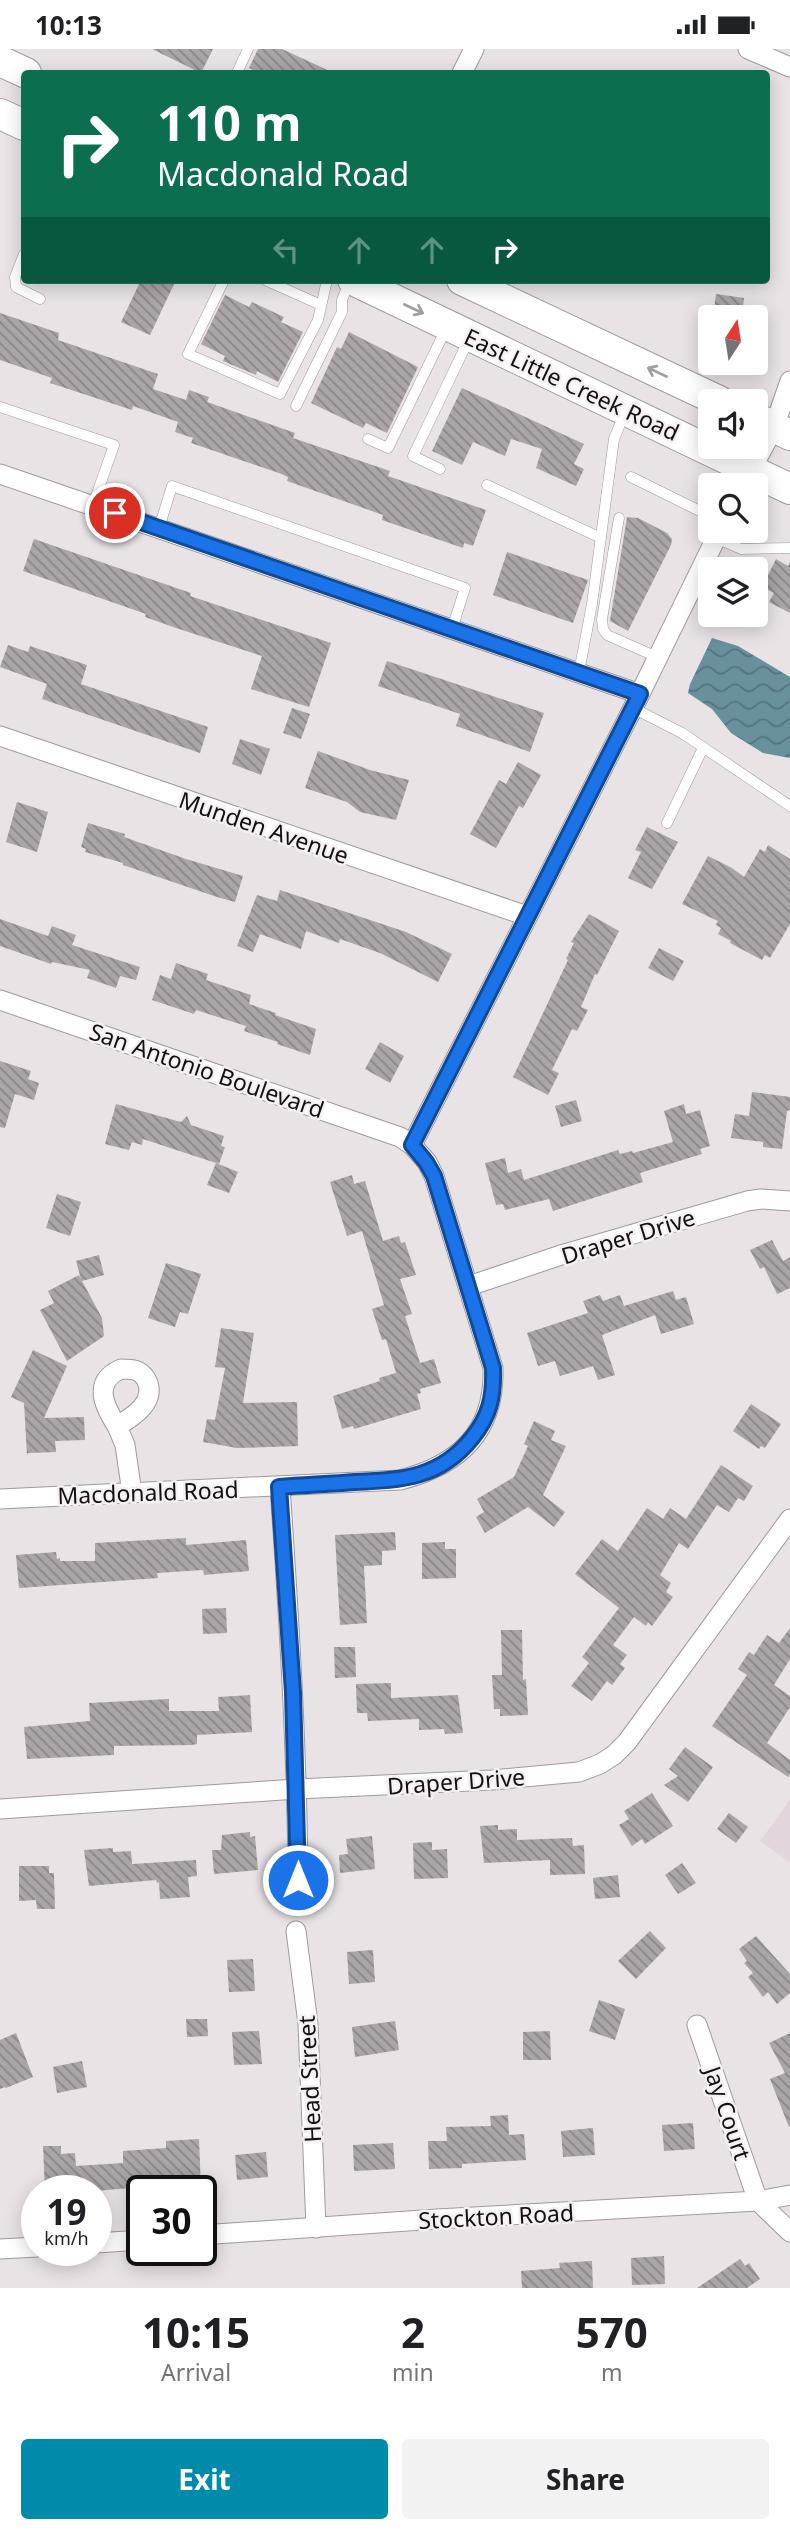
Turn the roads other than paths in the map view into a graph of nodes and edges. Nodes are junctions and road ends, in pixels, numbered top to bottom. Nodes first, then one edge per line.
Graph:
1 (248, 49) edge
2 (474, 49) edge
3 (748, 49) edge
4 (0, 61) edge
5 (790, 67) edge
6 (238, 70) edge
7 (464, 70) edge
8 (21, 71) edge
9 (0, 114) edge
10 (21, 124) edge
11 (21, 262) edge
12 (222, 284) edge
13 (274, 284) edge
14 (326, 284) edge
15 (349, 284) edge
16 (360, 284) edge
17 (470, 284) edge
18 (40, 299) dead end
19 (321, 305) junction
20 (459, 330) junction
21 (790, 381) edge
22 (698, 391) edge
23 (296, 406) dead end
24 (0, 407) edge
25 (626, 409) junction
26 (773, 427) edge
27 (368, 439) dead end
28 (440, 469) dead end
29 (740, 473) edge
30 (749, 473) edge
31 (1, 477) edge
32 (631, 477) dead end
33 (768, 483) edge
34 (488, 485) dead end
35 (790, 489) edge
36 (93, 505) junction
37 (698, 510) edge
38 (619, 518) dead end
39 (159, 528) junction
40 (601, 538) junction
41 (714, 543) edge
42 (732, 543) edge
43 (790, 548) edge
44 (452, 629) junction
45 (657, 657) junction
46 (579, 673) junction
47 (636, 701) junction
48 (0, 736) edge
49 (703, 748) junction
50 (790, 807) edge
51 (667, 823) dead end
52 (527, 916) junction
53 (0, 1000) edge
54 (412, 1145) junction
55 (790, 1201) edge
56 (469, 1286) junction
57 (117, 1426) dead end
58 (279, 1487) junction
59 (132, 1493) junction
60 (0, 1499) edge
61 (790, 1519) edge
62 (297, 1789) junction
63 (0, 1809) edge
64 (298, 1880) dead end
65 (296, 1931) dead end
66 (697, 2025) dead end
67 (790, 2195) edge
68 (758, 2201) junction
69 (316, 2228) junction
70 (790, 2232) edge
71 (217, 2234) edge
72 (21, 2248) edge
73 (0, 2249) edge

1 - 6 lane
2 - 7 street
3 - 5 street
4 - 8 main road
9 - 10 main road
11 - 18 lane
12 - 19 lane
13 - 19 lane
14 - 19 lane
15 - 23 lane
16 -> 20 main road, East Little Creek Road
22 -> 17 main road, East Little Creek Road
20 - 25 main road, East Little Creek Road
20 - 27 lane
20 - 28 lane
21 - 26 street
24 - 36 lane
25 - 29 main road, East Little Creek Road
25 - 40 lane
26 - 30 street
31 - 36 street
32 - 37 lane
33 - 35 main road, East Little Creek Road
34 - 40 lane
36 - 39 street
38 - 45 lane
39 - 44 street
39 - 44 lane
40 - 46 lane
41 - 45 street
42 - 43 lane
44 - 46 street
45 - 47 street
46 - 47 street
47 - 49 lane
47 - 52 street
48 - 52 street, Munden Avenue
49 - 50 lane
49 - 51 lane
52 - 54 street
53 - 54 street, San Antonio Boulevard
54 - 56 street, Macdonald Road
55 - 56 street, Draper Drive
56 - 58 street, Macdonald Road
57 - 59 street
58 - 59 street, Macdonald Road
58 - 62 street
59 - 60 street, Macdonald Road
61 - 62 street, Draper Drive
62 - 63 street, Draper Drive
62 - 64 street
65 - 69 street, Head Street
66 - 68 street, Jay Court
67 - 68 street, Stockton Road
68 - 69 street, Stockton Road
68 - 70 street
69 - 71 street, Stockton Road
72 - 73 street

